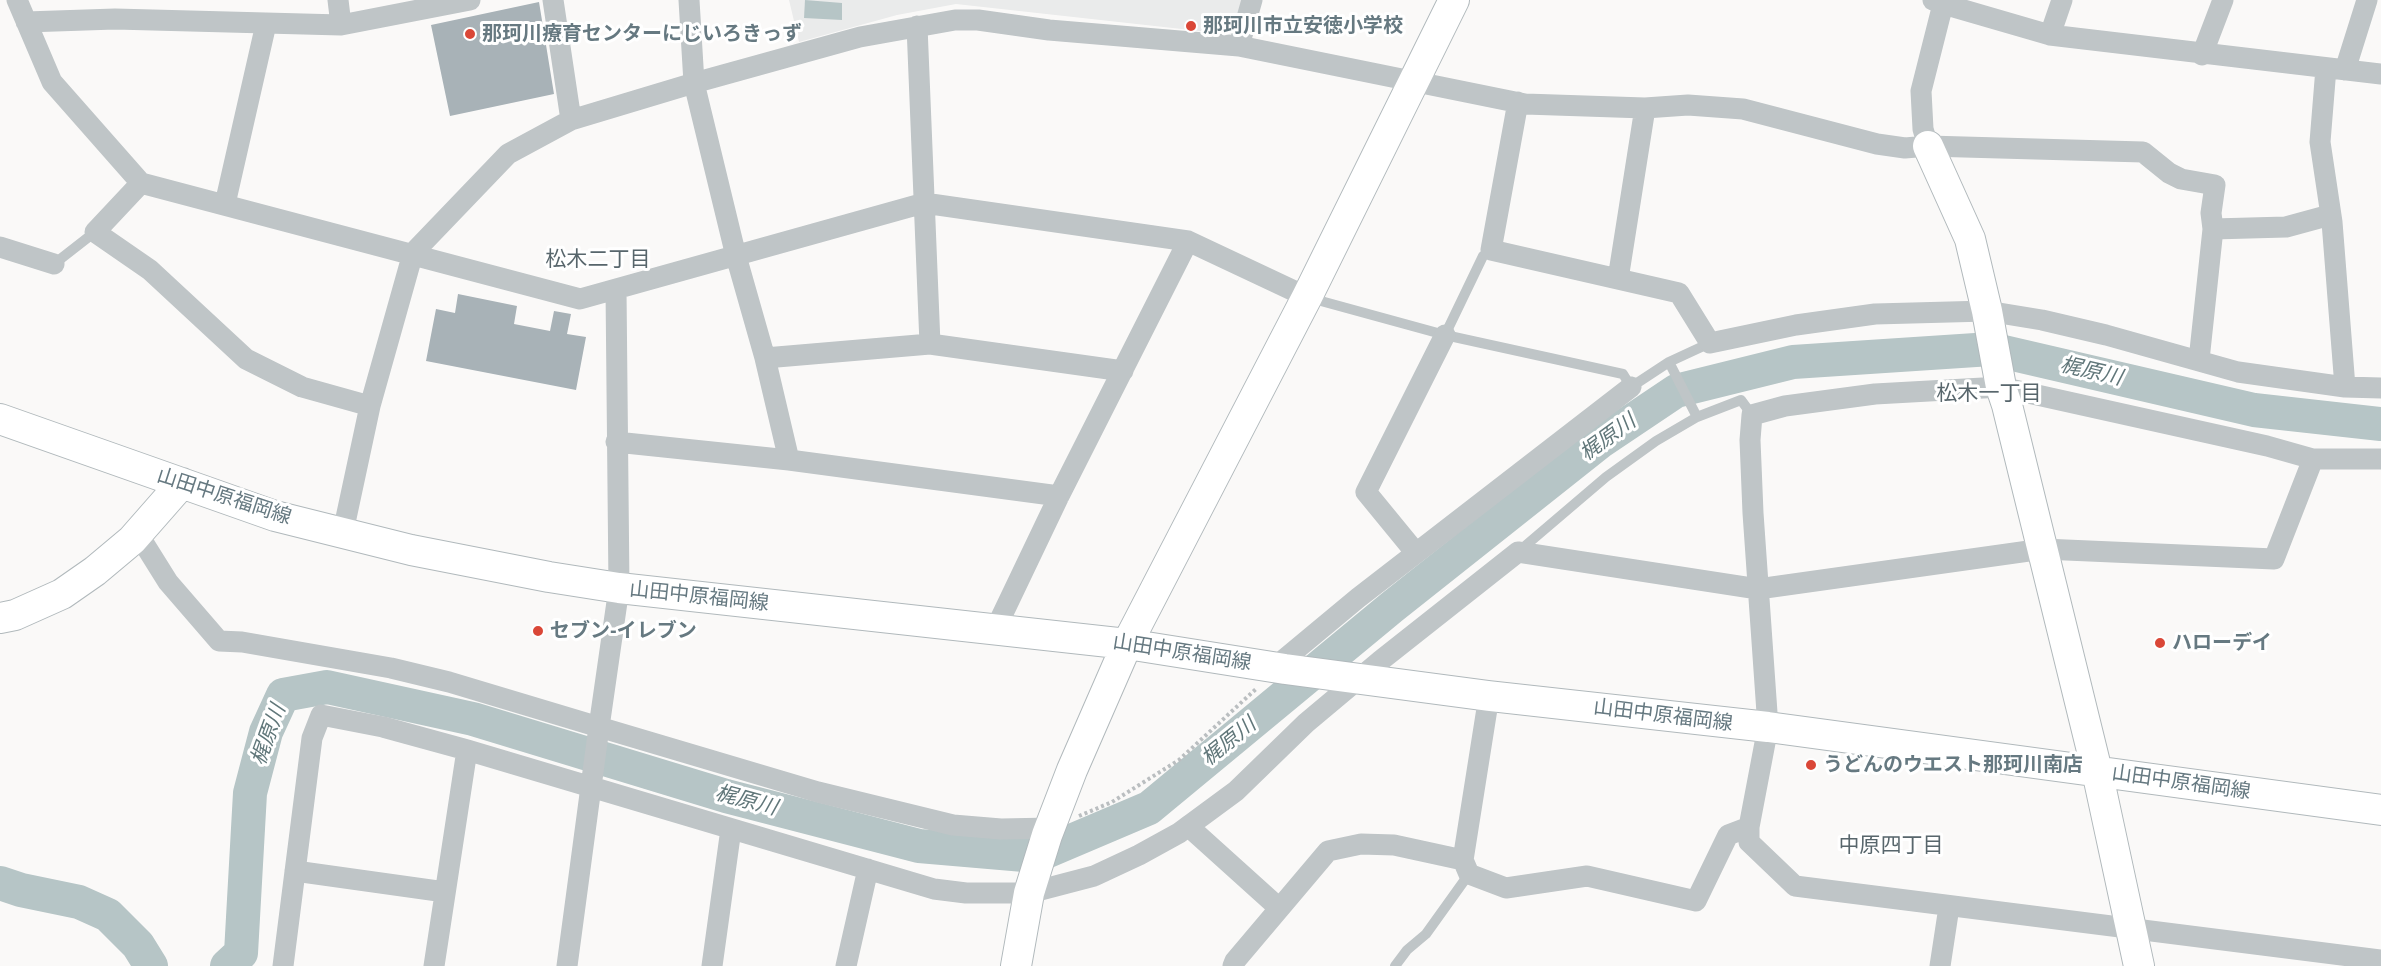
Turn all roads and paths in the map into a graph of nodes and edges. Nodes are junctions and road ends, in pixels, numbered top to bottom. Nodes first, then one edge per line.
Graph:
1 (17, 0) edge
2 (338, 0) edge
3 (470, 0) edge
4 (553, 0) edge
5 (689, 0) edge
6 (1252, 0) edge
7 (1454, 0) edge
8 (2062, 0) edge
9 (2223, 0) edge
10 (2367, 0) edge
11 (1938, 2) edge
12 (26, 22) junction
13 (266, 24) junction
14 (341, 25) junction
15 (917, 26) junction
16 (2050, 35) junction
17 (1239, 46) junction
18 (2202, 55) junction
19 (2335, 69) junction
20 (2381, 74) edge
21 (1413, 81) junction
22 (694, 82) junction
23 (1518, 102) junction
24 (1645, 108) junction
25 (571, 120) junction
26 (1928, 146) junction
27 (141, 183) junction
28 (924, 203) junction
29 (225, 204) junction
30 (2330, 215) junction
31 (2213, 229) junction
32 (95, 232) junction
33 (1188, 241) junction
34 (0, 247) edge
35 (1491, 250) junction
36 (413, 253) junction
37 (736, 256) junction
38 (54, 264) joint
39 (1618, 279) junction
40 (616, 289) junction
41 (1306, 297) junction
42 (1987, 311) junction
43 (1445, 335) junction
44 (1710, 343) junction
45 (930, 344) junction
46 (765, 358) junction
47 (2199, 360) junction
48 (1671, 365) junction
49 (1123, 371) junction
50 (1631, 387) junction
51 (2001, 387) junction
52 (2345, 387) junction
53 (2381, 388) edge
54 (370, 405) junction
55 (1696, 415) junction
56 (1752, 415) junction
57 (0, 419) edge
58 (616, 442) junction
59 (2313, 459) junction
60 (2381, 459) edge
61 (789, 460) junction
62 (182, 483) junction
63 (1059, 496) junction
64 (343, 532) junction
65 (138, 534) junction
66 (2043, 549) junction
67 (1518, 552) junction
68 (1416, 553) junction
69 (619, 588) junction
70 (1758, 590) junction
71 (0, 618) edge
72 (995, 630) junction
73 (1127, 644) junction
74 (1280, 668) junction
75 (1350, 677) junction
76 (1489, 696) junction
77 (599, 727) junction
78 (1768, 728) junction
79 (467, 750) junction
80 (2097, 771) junction
81 (592, 786) junction
82 (2381, 810) edge
83 (1188, 826) junction
84 (1749, 827) junction
85 (730, 829) junction
86 (1049, 832) junction
87 (1466, 867) junction
88 (868, 869) junction
89 (295, 871) junction
90 (1030, 889) junction
91 (446, 892) junction
92 (1948, 907) junction
93 (1279, 908) junction
94 (2131, 930) junction
95 (2381, 960) edge
96 (283, 966) edge
97 (434, 966) edge
98 (567, 966) edge
99 (712, 966) edge
100 (846, 966) edge
101 (1016, 966) edge
102 (1233, 966) edge
103 (1395, 966) edge
104 (1940, 966) edge
105 (2139, 966) edge

1 - 12 street
2 - 14 street
3 - 14 street
4 - 25 street
5 - 22 street
6 - 17 street
7 - 21 main road
8 - 16 street
9 - 18 street
10 - 19 street
11 - 16 street
11 - 26 street
12 - 13 street
12 - 27 street
13 - 14 street
13 - 29 street
15 - 17 street
15 - 22 street
15 - 28 street
16 - 18 street
17 - 21 street
18 - 19 street
19 - 20 street
19 - 30 street
21 - 23 street
21 - 41 main road
22 - 25 street
22 - 37 street
23 - 24 street
23 - 35 street
24 - 26 street
24 - 39 street
25 - 36 street
26 - 31 street
26 - 42 main road
27 - 29 street
27 - 32 street
28 - 33 street
28 - 37 street
28 - 45 street
29 - 36 street
30 - 31 street
30 - 52 street
31 - 47 street
32 - 38 lane
32 - 54 street
33 - 41 street
33 - 49 street
34 - 38 street
35 - 39 street
35 - 43 lane
36 - 40 street
36 - 54 street
37 - 40 street
37 - 46 street
39 - 44 street
40 - 58 street
41 - 43 lane
41 - 73 main road
42 - 44 street
42 - 47 street
42 - 51 main road
43 - 50 lane
43 - 68 street
44 - 48 lane
45 - 46 street
45 - 49 street
46 - 61 street
47 - 52 street
48 - 50 lane
48 - 55 lane
49 - 63 street
50 - 68 street
51 - 56 street
51 - 59 street
51 - 66 main road
52 - 53 street
54 - 64 street
55 - 56 lane
55 - 67 lane
56 - 70 street
57 - 62 main road, 山田中原福岡線
58 - 61 street
58 - 69 street
59 - 60 street
59 - 66 street
61 - 63 street
62 - 64 main road, 山田中原福岡線
62 - 65 main road
63 - 72 street
64 - 69 main road, 山田中原福岡線
65 - 71 main road
65 - 77 street
66 - 70 street
66 - 80 main road
67 - 70 street
67 - 75 street
68 - 74 street
69 - 72 main road, 山田中原福岡線
69 - 77 street
70 - 78 street
72 - 73 main road, 山田中原福岡線
73 - 74 main road, 山田中原福岡線
73 - 86 main road
74 - 75 main road, 山田中原福岡線
74 - 86 path
75 - 76 main road, 山田中原福岡線
75 - 83 street
76 - 78 main road, 山田中原福岡線
76 - 87 street
77 - 81 street
77 - 86 street
78 - 80 main road, 山田中原福岡線
78 - 84 street
79 - 81 street
79 - 89 street
79 - 91 street
80 - 82 main road, 山田中原福岡線
80 - 94 main road
81 - 85 street
81 - 98 street
83 - 90 street
83 - 93 street
84 - 87 street
84 - 92 street
85 - 88 street
85 - 99 street
86 - 90 main road
87 - 93 street
87 - 103 lane
88 - 90 street
88 - 100 street
89 - 91 street
89 - 96 street
90 - 101 main road
91 - 97 street
92 - 94 street
92 - 104 street
93 - 102 street
94 - 95 street
94 - 105 main road

